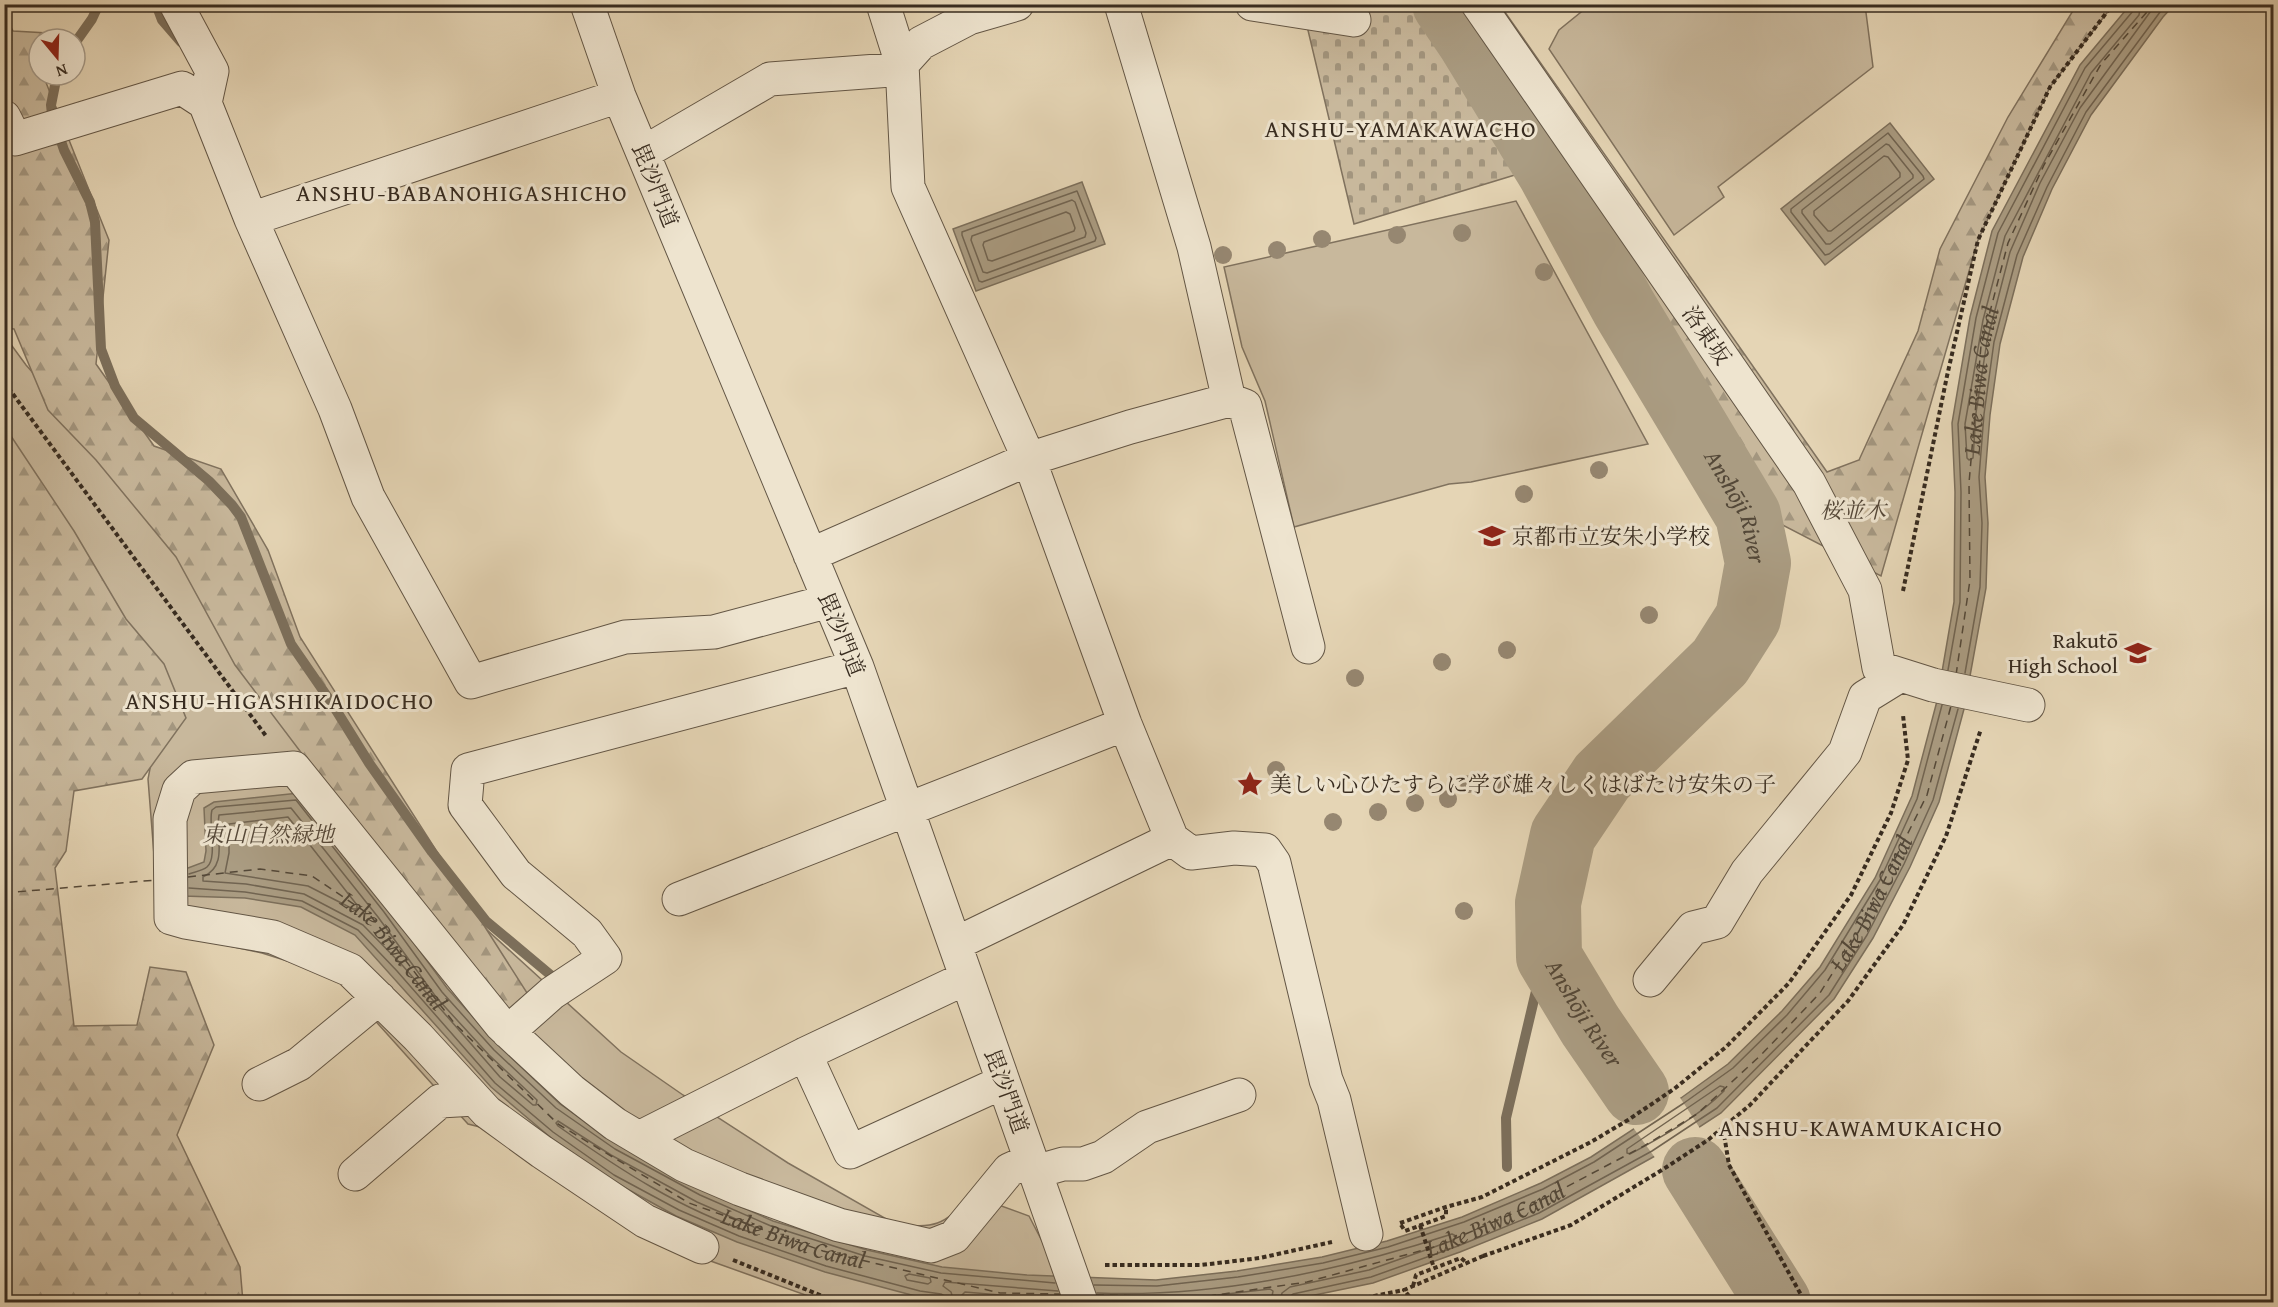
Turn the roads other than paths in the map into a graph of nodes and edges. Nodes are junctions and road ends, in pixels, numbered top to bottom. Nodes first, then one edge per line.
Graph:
1 (176, 4) edge
2 (587, 4) edge
3 (883, 4) edge
4 (1017, 4) edge
5 (1121, 4) edge
6 (1252, 4) edge
7 (1478, 4) edge
8 (1354, 20) dead end
9 (902, 64) junction
10 (619, 96) junction
11 (206, 103) junction
12 (4, 117) edge
13 (643, 153) junction
14 (251, 219) junction
15 (1229, 400) junction
16 (1029, 459) junction
17 (810, 555) junction
18 (829, 601) junction
19 (1308, 647) dead end
20 (857, 667) junction
21 (1899, 676) junction
22 (2028, 705) dead end
23 (1125, 724) junction
24 (907, 809) junction
25 (1172, 839) junction
26 (679, 899) dead end
27 (955, 944) junction
28 (966, 978) junction
29 (1650, 980) dead end
30 (378, 998) junction
31 (508, 1032) junction
32 (805, 1054) junction
33 (1003, 1082) junction
34 (259, 1084) dead end
35 (1239, 1095) dead end
36 (476, 1099) junction
37 (639, 1138) junction
38 (1033, 1166) junction
39 (355, 1174) dead end
40 (1366, 1234) dead end
41 (702, 1247) road end
42 (1076, 1288) edge

1 - 11 street
2 - 10 street, 毘沙門道
3 - 9 street
4 - 9 street
5 - 15 street
6 - 8 street
7 - 21 street, 洛東坂
9 - 13 street
9 - 16 street
10 - 13 street, 毘沙門道
10 - 14 street
11 - 12 street
11 - 14 street
13 - 17 street, 毘沙門道
14 - 18 street
15 - 16 street
15 - 19 street
16 - 17 street
16 - 23 street
17 - 18 street, 毘沙門道
18 - 20 street, 毘沙門道
20 - 24 street, 毘沙門道
20 - 31 street
21 - 22 street
21 - 29 street
23 - 24 street
23 - 25 street
24 - 26 street
24 - 27 street, 毘沙門道
25 - 27 street
25 - 40 street
27 - 28 street, 毘沙門道
28 - 32 street
28 - 33 street, 毘沙門道
30 - 31 street
30 - 34 street
30 - 36 street
31 - 37 street
32 - 33 street
32 - 37 street
33 - 38 street, 毘沙門道
35 - 38 street
36 - 39 street
36 - 41 street
37 - 38 street
38 - 42 street, 毘沙門道

